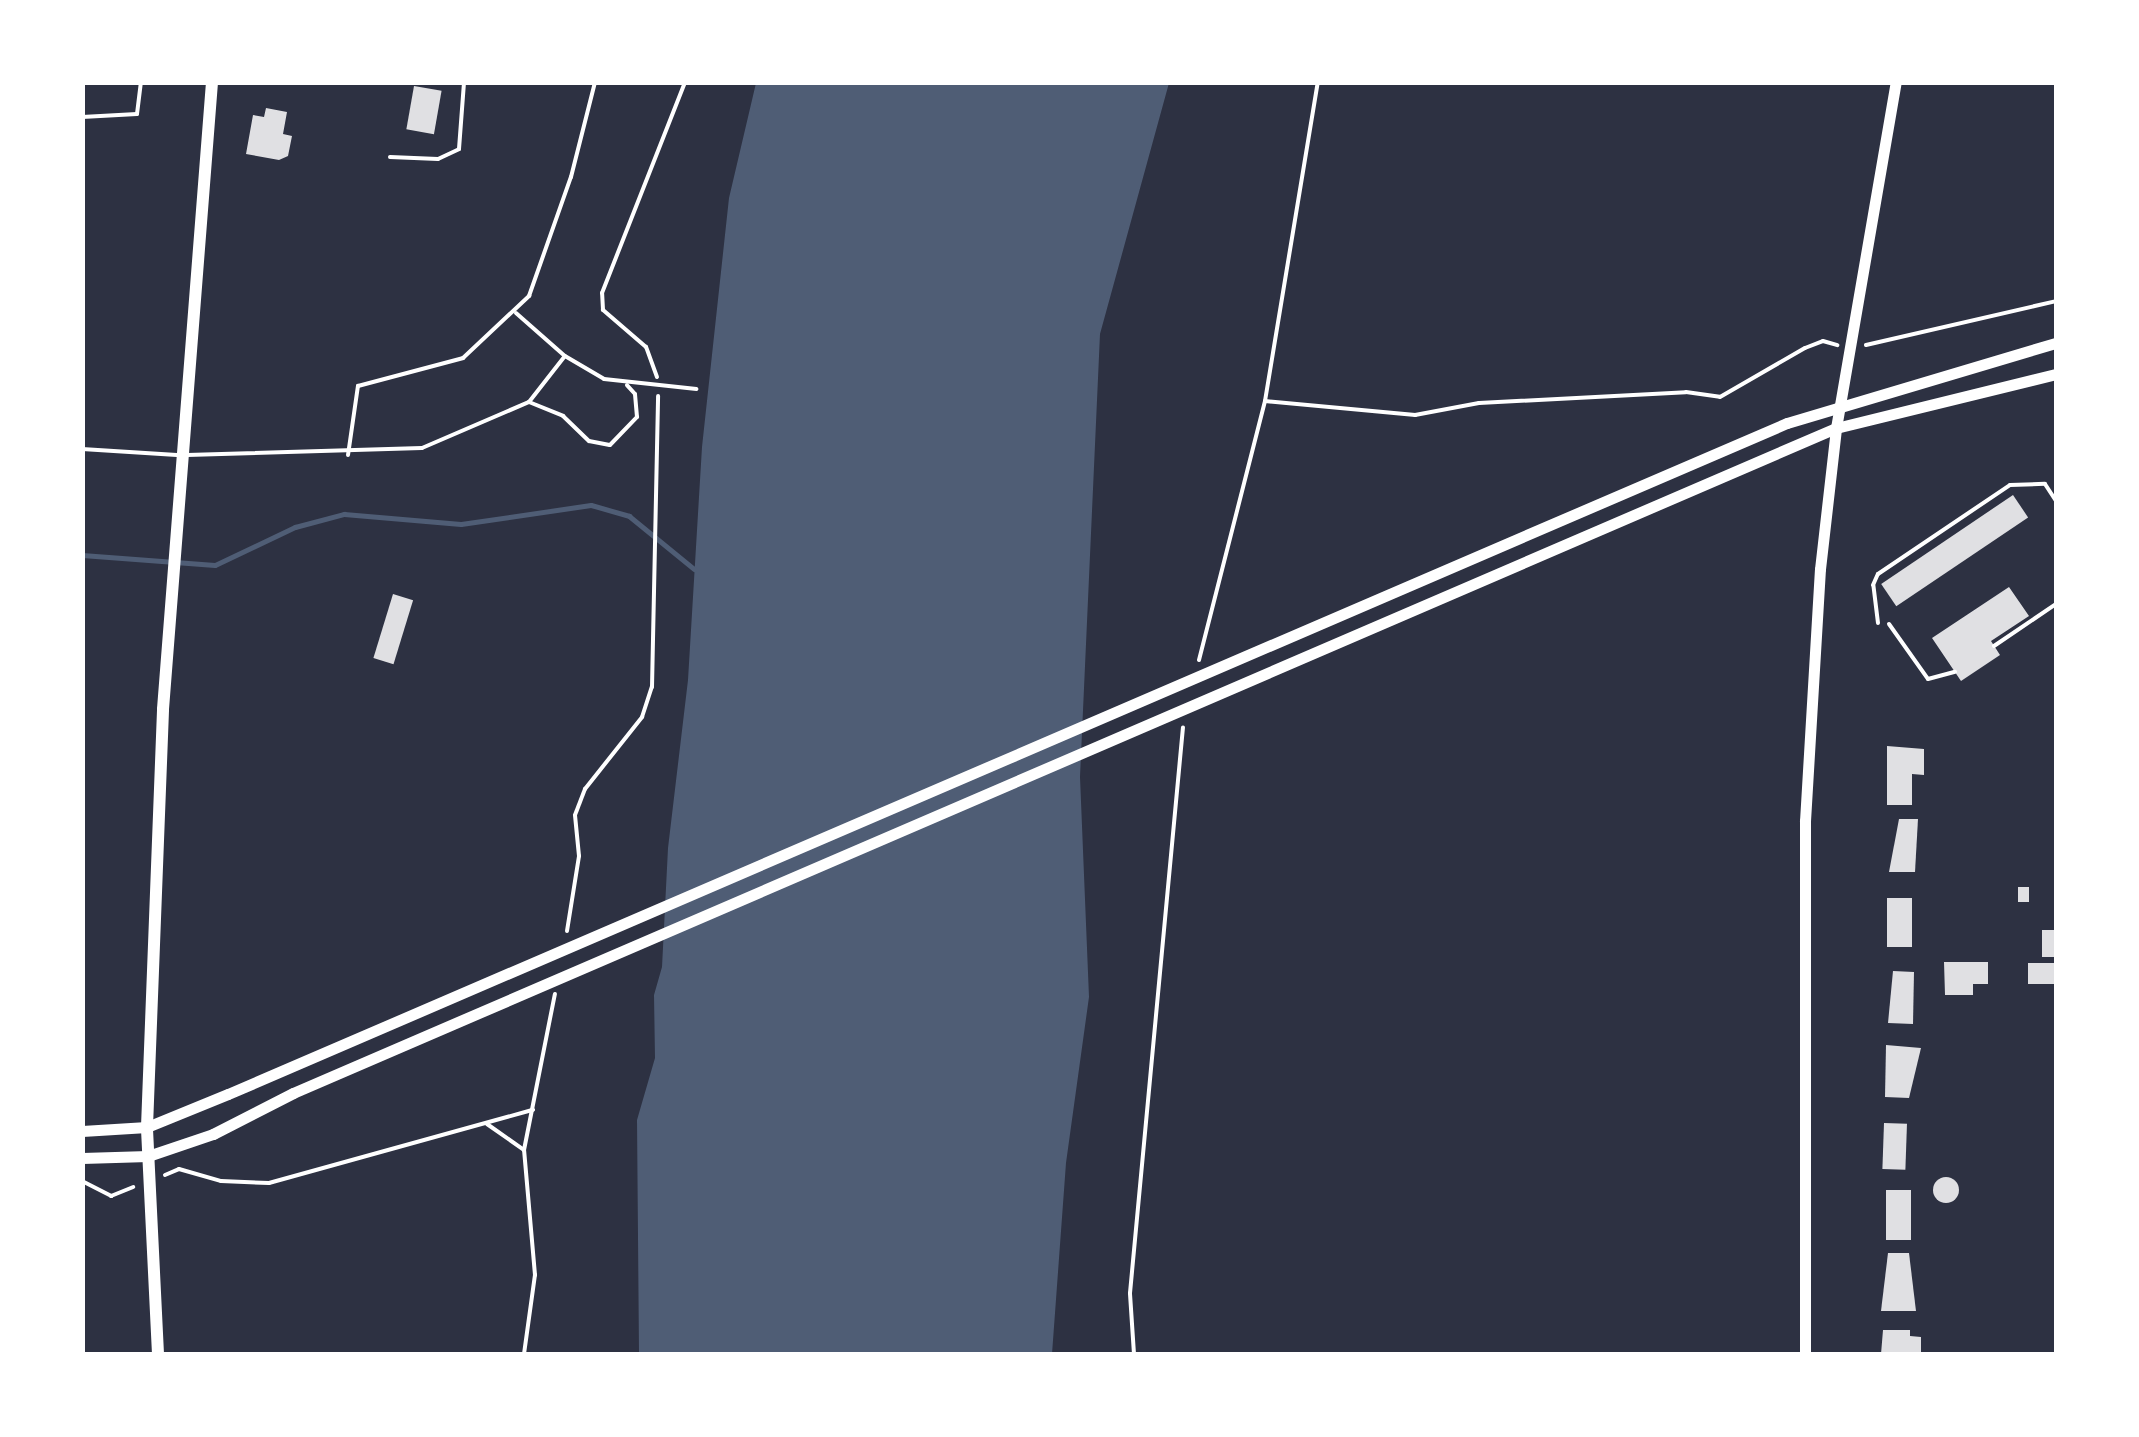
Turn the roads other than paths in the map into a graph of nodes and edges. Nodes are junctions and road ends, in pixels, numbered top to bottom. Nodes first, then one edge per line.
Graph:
1 (141, 82) edge
2 (212, 82) edge
3 (464, 82) edge
4 (594, 82) edge
5 (1896, 82) edge
6 (82, 118) edge
7 (390, 158) dead end
8 (516, 313) junction
9 (2056, 343) edge
10 (564, 356) junction
11 (2056, 374) edge
12 (624, 383) junction
13 (696, 388) dead end
14 (528, 402) junction
15 (1840, 405) junction
16 (1836, 428) junction
17 (82, 449) edge
18 (348, 454) junction
19 (182, 456) junction
20 (2056, 501) edge
21 (2056, 604) edge
22 (1878, 624) dead end
23 (1889, 624) dead end
24 (1994, 646) dead end
25 (1955, 672) dead end
26 (147, 1127) junction
27 (82, 1131) edge
28 (148, 1156) junction
29 (82, 1158) edge
30 (158, 1354) edge
31 (1805, 1354) edge

1 - 6 lane
2 - 19 main road
3 - 7 lane
4 - 8 lane
5 - 15 main road
8 - 10 lane
8 - 18 lane
9 - 15 main road
10 - 12 lane
10 - 14 lane
11 - 16 main road
12 - 13 lane
12 - 14 lane
14 - 18 lane
15 - 16 main road
15 - 26 main road
16 - 28 main road
16 - 31 main road
17 - 19 lane
18 - 19 lane
19 - 26 main road
20 - 22 lane
21 - 24 lane
23 - 25 lane
26 - 27 main road
26 - 28 main road
28 - 29 main road
28 - 30 main road

